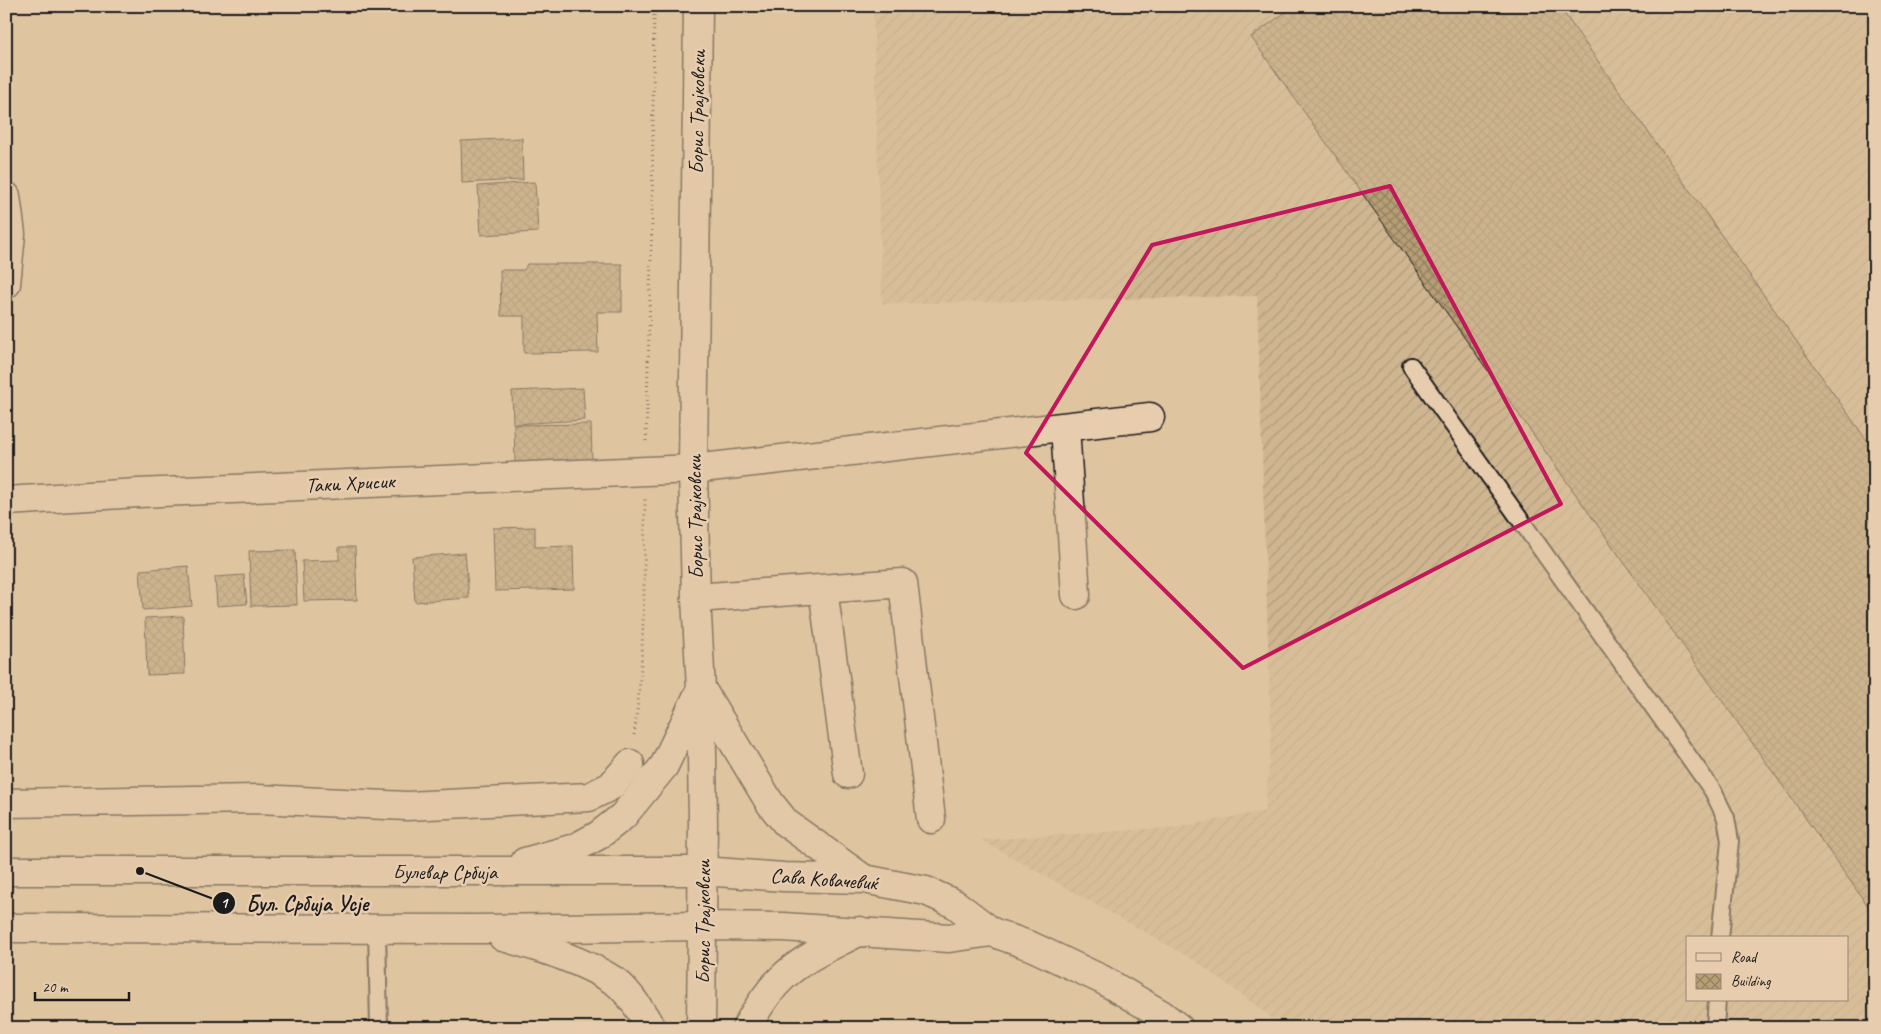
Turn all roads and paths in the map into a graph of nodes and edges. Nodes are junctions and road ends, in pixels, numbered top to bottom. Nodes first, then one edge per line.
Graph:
1 (654, 6) edge
2 (698, 6) edge
3 (6, 196) edge
4 (6, 284) edge
5 (1412, 366) dead end
6 (1150, 417) dead end
7 (1065, 427) junction
8 (693, 469) junction
9 (646, 470) junction
10 (6, 501) edge
11 (823, 589) junction
12 (1076, 595) dead end
13 (696, 598) junction
14 (701, 689) junction
15 (630, 764) joint
16 (848, 774) dead end
17 (6, 803) edge
18 (931, 819) dead end
19 (6, 872) edge
20 (490, 872) junction
21 (703, 872) junction
22 (864, 879) junction
23 (703, 926) junction
24 (6, 928) edge
25 (377, 928) junction
26 (475, 929) junction
27 (860, 931) junction
28 (992, 932) junction
29 (1720, 936) edge
30 (1716, 1002) edge
31 (379, 1028) edge
32 (651, 1028) edge
33 (701, 1028) edge
34 (746, 1028) edge
35 (1179, 1028) edge
36 (1715, 1028) edge

1 - 9 path
2 - 8 street, Борис Трајковски
3 - 4 street
5 - 29 lane
6 - 7 street, Таки Хрисик
7 - 8 street, Таки Хрисик
7 - 12 street
8 - 9 street, Таки Хрисик
8 - 13 street, Борис Трајковски
9 - 10 street, Таки Хрисик
9 - 15 path
11 - 13 street
11 - 16 street
11 - 18 street
13 - 14 street, Борис Трајковски
14 - 20 street
14 - 21 street, Борис Трајковски
14 - 22 street
15 - 17 street
19 - 20 street, Булевар Србија
20 - 21 street, Булевар Србија
21 - 22 street, Сава Ковачевиќ
21 - 23 street, Борис Трајковски
22 - 28 street, Сава Ковачевиќ
23 - 26 street
23 - 27 street, Сава Ковачевиќ
23 - 33 street, Борис Трајковски
24 - 25 street
25 - 26 street
25 - 31 lane
26 - 32 street
27 - 28 street, Сава Ковачевиќ
27 - 34 street
28 - 35 street, Сава Ковачевиќ
30 - 36 lane

